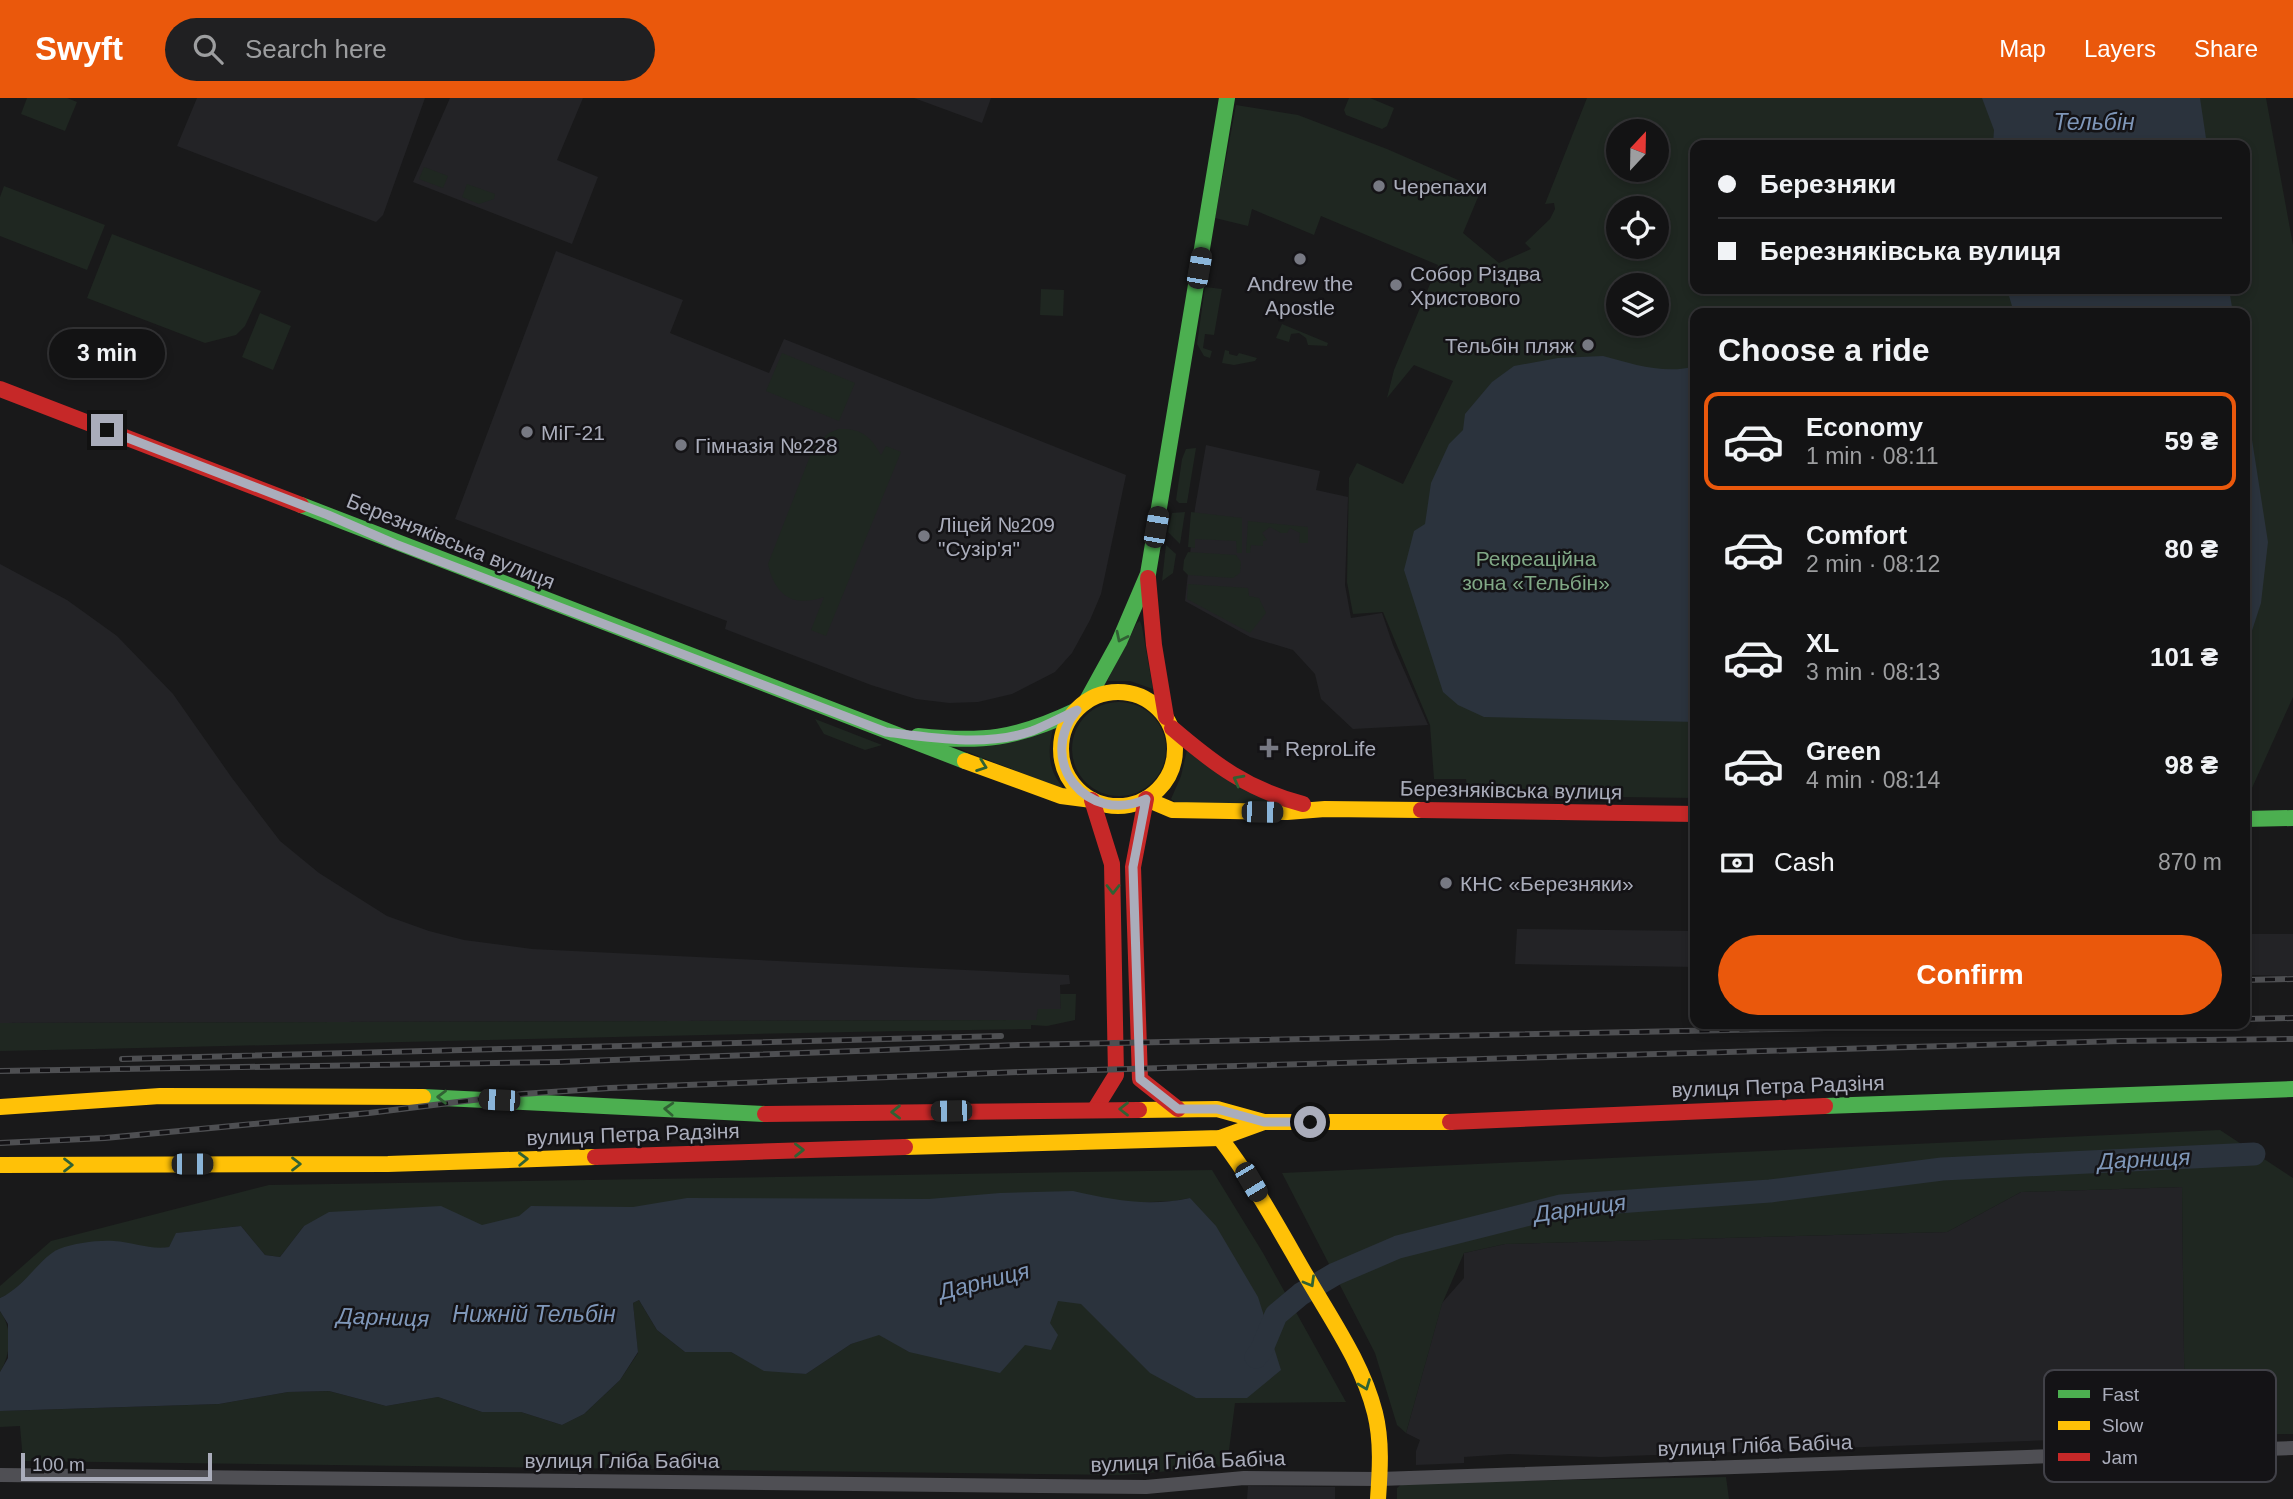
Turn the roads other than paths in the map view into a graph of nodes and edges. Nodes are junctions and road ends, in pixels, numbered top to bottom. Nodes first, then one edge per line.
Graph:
1 (1227, 98) edge
2 (0, 390) edge
3 (1148, 574) junction
4 (1081, 706) junction
5 (1169, 722) junction
6 (886, 732) junction
7 (1061, 796) junction
8 (1146, 799) junction
9 (1093, 800) junction
10 (1325, 809) junction
11 (1172, 810) junction
12 (1690, 814) edge
13 (2293, 818) edge
14 (2250, 819) edge
15 (1108, 844) junction
16 (1135, 851) junction
17 (2293, 1089) edge
18 (0, 1107) edge
19 (1095, 1109) junction
20 (1178, 1109) junction
21 (1264, 1122) junction
22 (751, 1125) junction
23 (1220, 1138) junction
24 (758, 1151) junction
25 (0, 1165) edge
26 (2044, 1456) edge
27 (0, 1475) edge
28 (1380, 1479) junction
29 (1378, 1499) edge

1 - 3 street
2 - 6 street, Березняківська вулиця
3 -> 4 street
3 - 5 street
4 - 5 street
4 - 6 street, Березняківська вулиця
4 - 9 street
5 - 8 street
10 -> 5 street, Березняківська вулиця
6 -> 7 street, Березняківська вулиця
7 - 9 street, Березняківська вулиця
7 - 15 street
8 - 9 street
8 - 11 street, Березняківська вулиця
8 - 16 street
9 - 15 street
10 - 11 street, Березняківська вулиця
10 - 12 street, Березняківська вулиця
11 - 16 street
13 - 14 street
15 -> 19 street
16 - 20 street
17 - 21 street, вулиця Петра Радзіня
22 -> 18 street, вулиця Петра Радзіня
20 -> 19 street, вулиця Петра Радзіня
19 -> 22 street, вулиця Петра Радзіня
20 - 21 street, вулиця Петра Радзіня
21 - 23 street, вулиця Петра Радзіня
22 - 24 street
24 -> 23 street, вулиця Петра Радзіня
23 -> 28 street
25 -> 24 street, вулиця Петра Радзіня
26 - 28 street, вулиця Гліба Бабіча
27 - 28 street, вулиця Гліба Бабіча
28 - 29 street

